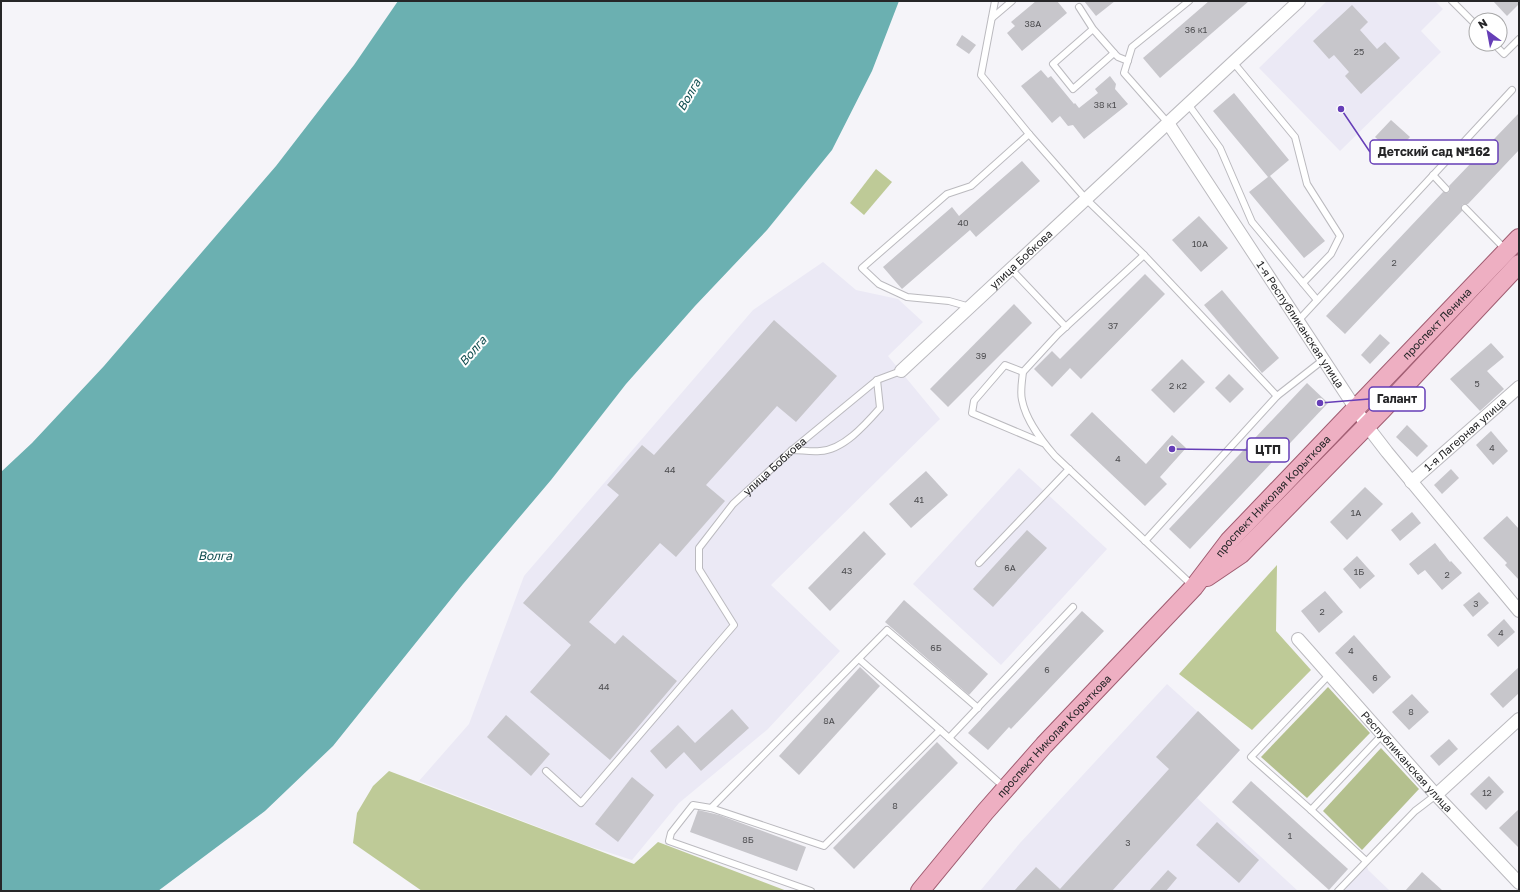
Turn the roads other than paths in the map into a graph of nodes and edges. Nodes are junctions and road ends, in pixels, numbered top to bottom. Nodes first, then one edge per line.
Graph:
1 (995, 1) edge
2 (1012, 1) edge
3 (1189, 1) edge
4 (1299, 1) edge
5 (1452, 1) edge
6 (1079, 7) dead end
7 (1468, 17) edge
8 (992, 18) junction
9 (1093, 29) junction
10 (1519, 39) edge
11 (1508, 50) edge
12 (1114, 53) junction
13 (1128, 61) junction
14 (1233, 62) junction
15 (1512, 90) dead end
16 (1188, 104) junction
17 (1168, 123) junction
18 (1029, 134) junction
19 (1433, 175) junction
20 (1446, 189) dead end
21 (1086, 199) junction
22 (1465, 208) dead end
23 (1515, 251) edge
24 (1144, 255) junction
25 (1011, 268) junction
26 (1303, 283) junction
27 (1317, 300) junction
28 (970, 307) junction
29 (1297, 322) junction
30 (1066, 327) junction
31 (1323, 360) junction
32 (901, 371) joint
33 (1023, 372) junction
34 (877, 380) junction
35 (1519, 387) edge
36 (1277, 396) junction
37 (1356, 410) junction
38 (1367, 426) junction
39 (1043, 443) junction
40 (792, 450) junction
41 (1069, 470) junction
42 (1411, 482) junction
43 (1145, 541) junction
44 (979, 564) dead end
45 (1194, 587) junction
46 (1073, 607) dead end
47 (1519, 610) edge
48 (1298, 639) dead end
49 (859, 658) junction
50 (1330, 675) junction
51 (978, 708) junction
52 (1519, 719) edge
53 (940, 730) junction
54 (1382, 735) junction
55 (949, 738) junction
56 (546, 771) dead end
57 (1006, 788) junction
58 (1436, 795) junction
59 (711, 808) junction
60 (1311, 810) junction
61 (1366, 861) junction
62 (1519, 883) edge
63 (812, 891) edge
64 (920, 891) edge
65 (1338, 891) edge

1 - 8 lane
2 - 8 lane
3 - 13 lane
4 - 14 street, улица Бобкова
5 - 7 lane
6 - 9 lane
8 - 18 lane
9 - 12 lane
9 - 12 lane
10 - 11 lane
12 - 13 lane
13 - 17 lane
14 - 16 street, улица Бобкова
14 - 26 lane
15 - 19 lane
16 - 17 street, улица Бобкова
16 - 26 lane
17 - 21 street, улица Бобкова
17 - 29 street, 1-я Республиканская улица
18 - 21 lane
18 - 28 lane
19 - 20 lane
19 - 27 lane
21 - 24 lane
21 - 25 street, улица Бобкова
22 - 23 lane
23 - 37 main road, проспект Ленина
23 - 38 main road, проспект Ленина
24 - 30 lane
24 - 36 lane
25 - 28 street, улица Бобкова
25 - 30 lane
26 - 27 lane
27 - 29 lane
28 - 32 street, улица Бобкова
29 - 31 street, 1-я Республиканская улица
30 - 33 lane
31 - 36 lane
31 - 37 street, 1-я Республиканская улица
32 - 34 lane, улица Бобкова
33 - 39 lane
33 - 39 lane
34 - 40 lane, улица Бобкова
34 - 40 lane
35 - 42 street, 1-я Лагерная улица
36 - 43 lane
37 - 38 street, 1-я Республиканская улица
37 - 45 main road, проспект Николая Корыткова
38 - 42 street, 1-я Республиканская улица
38 - 45 main road, проспект Николая Корыткова
39 - 41 lane
40 - 56 lane, улица Бобкова
41 - 43 lane
41 - 44 lane
42 - 47 street, 1-я Республиканская улица
43 - 45 lane
45 - 57 main road, проспект Николая Корыткова
46 - 51 lane
48 - 50 street, Республиканская улица
49 - 51 lane
49 - 53 lane
49 - 59 lane
50 - 54 street, Республиканская улица
50 - 60 lane
51 - 55 lane
52 - 58 street
53 - 55 lane
53 - 59 lane
54 - 58 street, Республиканская улица
54 - 60 lane
55 - 57 lane
57 - 64 main road, проспект Николая Корыткова
58 - 61 lane
58 - 62 street, Республиканская улица
59 - 63 lane
60 - 61 lane
61 - 65 lane

